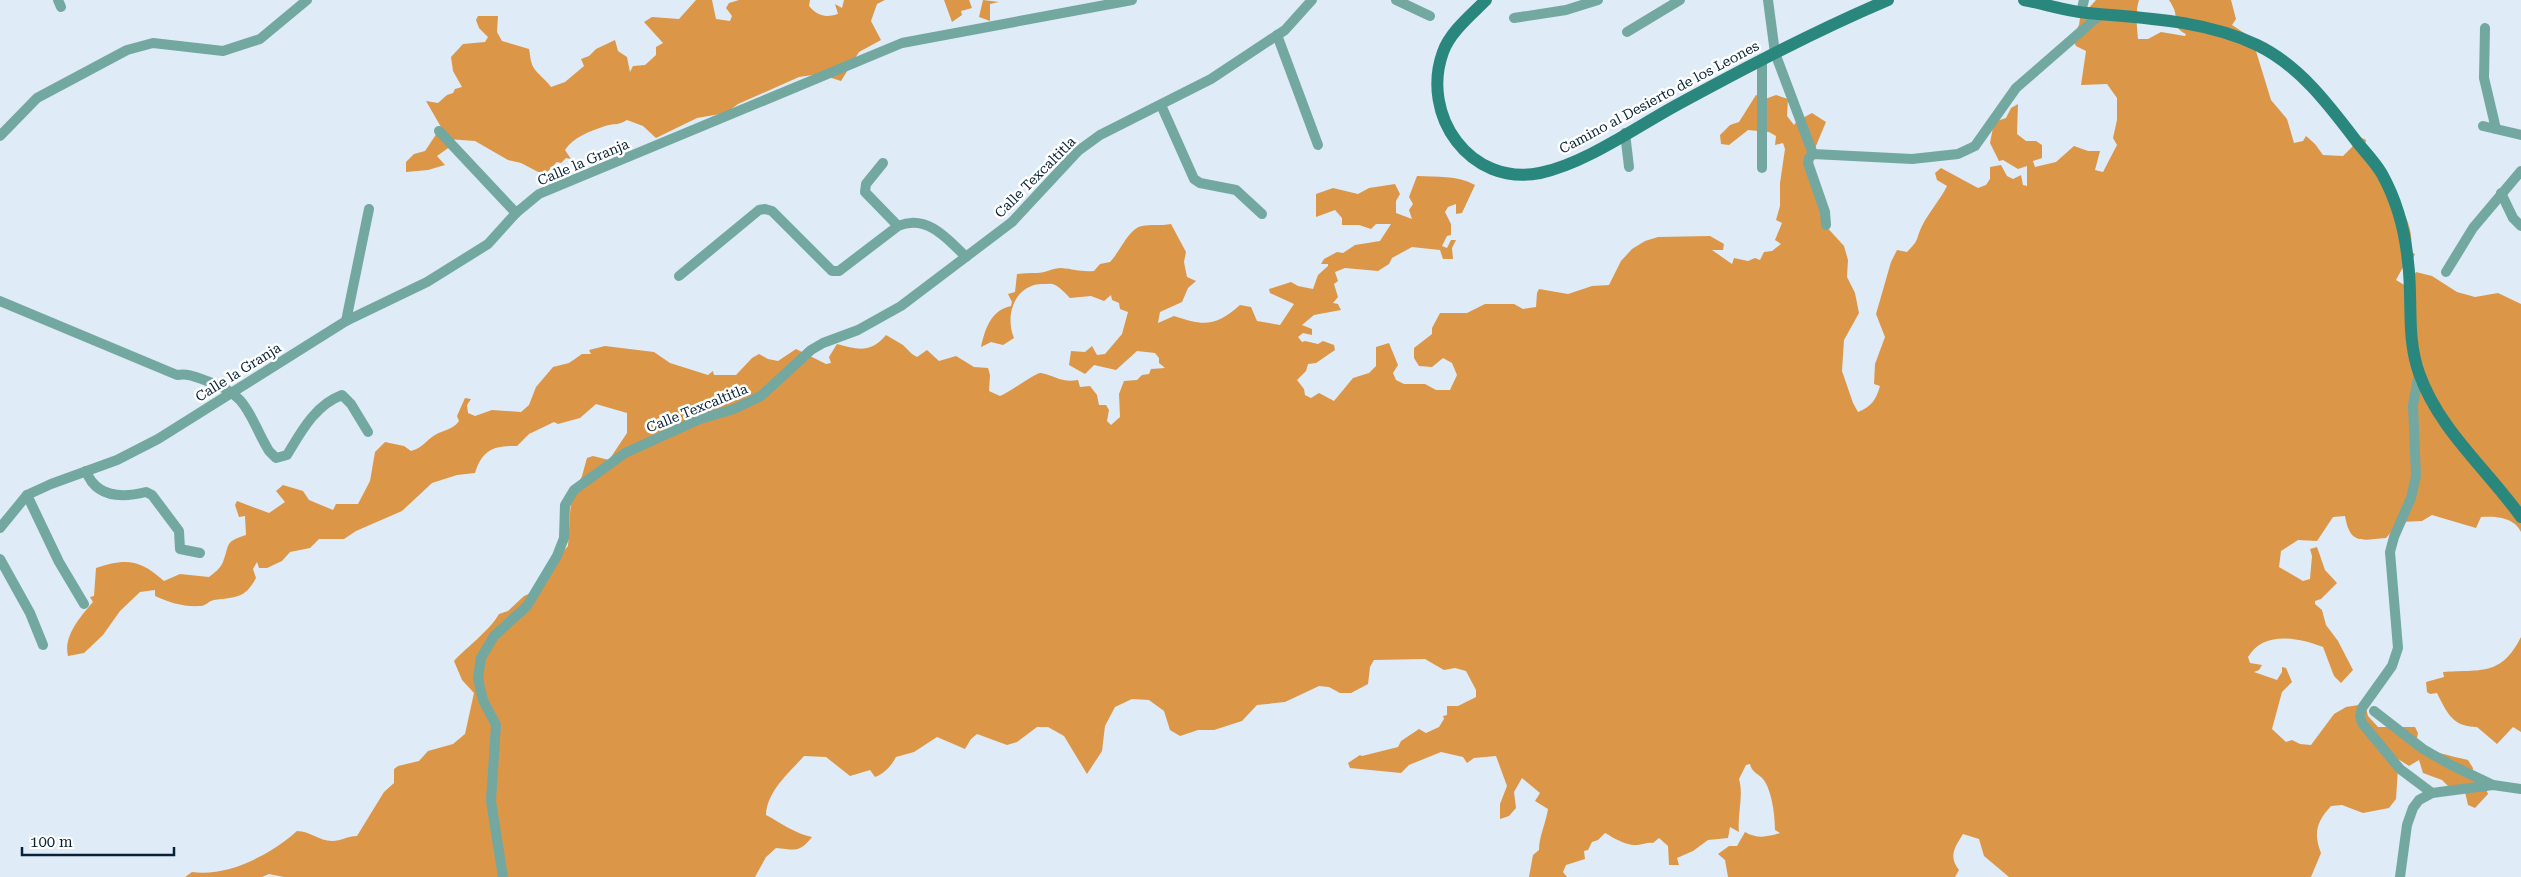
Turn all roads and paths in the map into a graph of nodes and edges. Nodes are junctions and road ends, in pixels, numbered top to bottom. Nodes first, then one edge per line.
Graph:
1 (307, 0) edge
2 (1132, 0) edge
3 (1312, 0) edge
4 (1396, 0) edge
5 (1486, 0) edge
6 (1598, 0) edge
7 (1680, 0) edge
8 (1768, 0) edge
9 (1888, 0) edge
10 (2024, 0) edge
11 (2082, 6) edge
12 (2101, 14) junction
13 (1430, 16) dead end
14 (1514, 18) dead end
15 (2485, 28) dead end
16 (1627, 32) dead end
17 (1278, 35) junction
18 (1774, 53) junction
19 (1762, 59) junction
20 (1161, 105) junction
21 (2483, 126) dead end
22 (2496, 129) junction
23 (439, 131) dead end
24 (1625, 134) junction
25 (2521, 135) edge
26 (0, 136) edge
27 (1318, 145) dead end
28 (1811, 156) junction
29 (883, 163) dead end
30 (1629, 167) dead end
31 (1762, 168) dead end
32 (2521, 171) edge
33 (2501, 193) junction
34 (370, 209) dead end
35 (516, 213) junction
36 (1262, 214) dead end
37 (1826, 225) dead end
38 (898, 226) junction
39 (2521, 226) edge
40 (966, 257) junction
41 (2446, 272) dead end
42 (679, 276) dead end
43 (0, 301) edge
44 (346, 321) junction
45 (2419, 373) junction
46 (232, 391) junction
47 (368, 432) dead end
48 (86, 471) junction
49 (26, 495) junction
50 (2521, 517) edge
51 (0, 528) edge
52 (200, 554) dead end
53 (0, 559) edge
54 (84, 604) dead end
55 (44, 645) dead end
56 (2374, 711) dead end
57 (2493, 785) junction
58 (2521, 789) edge
59 (2432, 793) junction
60 (503, 877) edge
61 (2400, 877) edge

1 - 26 street
2 - 35 street, Calle la Granja
3 - 17 street, Calle Texcaltitla
4 - 13 street
5 - 24 main road, Camino al Desierto de los Leones
6 - 14 street
7 - 16 street
8 - 18 street
9 - 18 main road, Camino al Desierto de los Leones
10 - 11 main road
11 - 12 main road
12 - 28 street
12 - 45 main road
15 - 22 street
17 - 20 street, Calle Texcaltitla
17 - 27 street
18 - 19 main road, Camino al Desierto de los Leones
18 - 28 street
19 - 24 main road, Camino al Desierto de los Leones
19 - 31 street
20 - 36 street
20 - 40 street, Calle Texcaltitla
21 - 22 street
22 - 25 street
23 - 35 street
24 - 30 street
28 - 37 street
29 - 38 street
32 - 33 street
33 - 39 street
33 - 41 street
34 - 44 street
35 - 44 street, Calle la Granja
38 - 40 street
38 - 42 street
40 - 60 street, Calle Texcaltitla
43 - 46 street
44 - 46 street, Calle la Granja
45 - 50 main road
45 - 59 street
46 - 47 street
46 - 48 street, Calle la Granja
48 - 49 street, Calle la Granja
48 - 52 street
49 - 51 street, Calle la Granja
49 - 54 street
53 - 55 street
56 - 57 street
57 - 58 street
57 - 59 street
59 - 61 street

